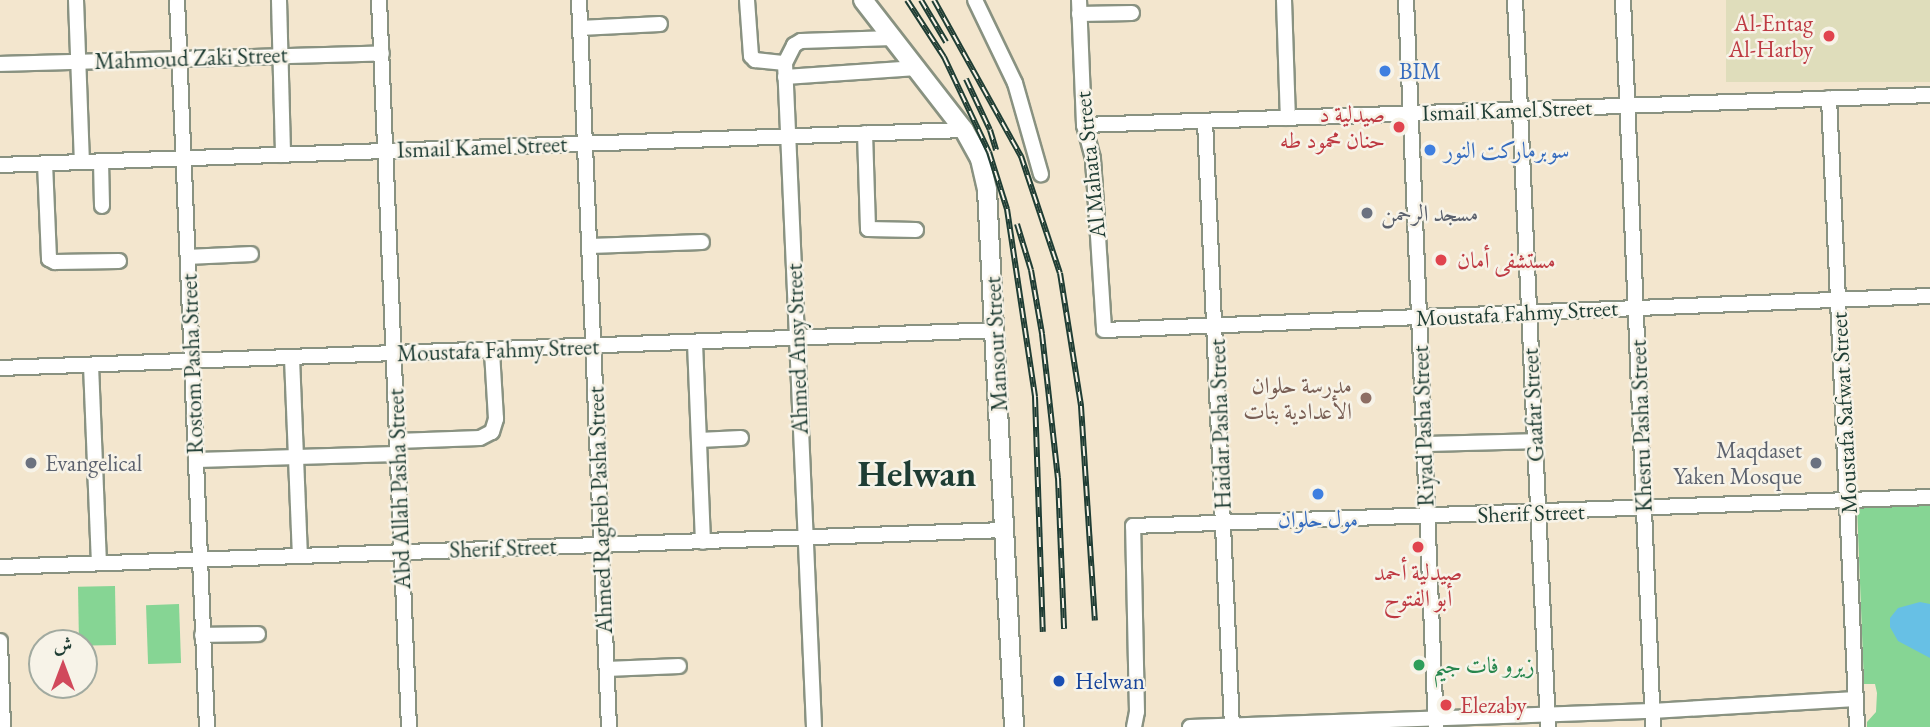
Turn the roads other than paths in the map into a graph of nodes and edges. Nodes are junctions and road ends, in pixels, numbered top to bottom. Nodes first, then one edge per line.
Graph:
1 (76, 0) edge
2 (177, 0) edge
3 (279, 0) edge
4 (379, 0) edge
5 (579, 0) edge
6 (747, 0) edge
7 (863, 0) edge
8 (975, 0) edge
9 (1284, 0) edge
10 (1406, 0) edge
11 (1515, 0) edge
12 (1623, 0) edge
13 (1079, 7) edge
14 (1132, 13) dead end
15 (660, 24) dead end
16 (580, 27) junction
17 (893, 38) junction
18 (382, 53) junction
19 (281, 56) junction
20 (179, 58) junction
21 (79, 62) junction
22 (0, 64) edge
23 (917, 68) junction
24 (785, 70) junction
25 (1930, 95) edge
26 (1829, 98) junction
27 (1627, 106) junction
28 (1520, 109) junction
29 (1411, 113) junction
30 (1288, 118) junction
31 (1205, 121) junction
32 (1084, 125) junction
33 (964, 130) junction
34 (865, 133) junction
35 (789, 136) junction
36 (585, 144) junction
37 (385, 151) junction
38 (283, 155) junction
39 (183, 158) junction
40 (101, 161) junction
41 (82, 162) junction
42 (45, 163) junction
43 (0, 165) edge
44 (1041, 174) dead end
45 (102, 206) dead end
46 (916, 230) dead end
47 (702, 242) dead end
48 (590, 246) junction
49 (251, 254) dead end
50 (188, 257) junction
51 (119, 261) dead end
52 (1930, 296) edge
53 (1838, 299) junction
54 (1636, 308) junction
55 (1529, 313) junction
56 (1419, 318) junction
57 (1216, 326) junction
58 (996, 330) junction
59 (1104, 330) joint
60 (797, 338) junction
61 (695, 343) junction
62 (594, 347) junction
63 (492, 351) junction
64 (394, 354) junction
65 (292, 358) junction
66 (192, 361) junction
67 (91, 365) junction
68 (0, 368) edge
69 (741, 438) dead end
70 (699, 440) junction
71 (1535, 441) junction
72 (1424, 444) junction
73 (398, 447) junction
74 (296, 456) junction
75 (196, 460) junction
76 (1930, 497) edge
77 (1849, 499) junction
78 (1644, 508) junction
79 (1538, 513) junction
80 (1427, 517) junction
81 (1224, 522) junction
82 (1005, 530) junction
83 (805, 539) junction
84 (703, 542) junction
85 (601, 544) junction
86 (402, 551) junction
87 (300, 556) junction
88 (200, 560) junction
89 (99, 563) junction
90 (0, 567) edge
91 (258, 634) dead end
92 (202, 635) junction
93 (0, 641) edge
94 (679, 666) dead end
95 (607, 668) junction
96 (1856, 699) junction
97 (1652, 711) junction
98 (1547, 721) edge
99 (1436, 723) edge
100 (1232, 726) edge
101 (4, 727) edge
102 (207, 727) edge
103 (409, 727) edge
104 (609, 727) edge
105 (814, 727) edge
106 (1014, 727) edge
107 (1134, 727) edge
108 (1190, 727) edge
109 (1653, 727) edge
110 (1857, 727) edge

1 - 21 street
2 - 20 street, Rostom Pasha Street
3 - 19 street
4 - 18 street, Abd Allah Pasha Street
5 - 16 street, Ahmed Ragheb Pasha Street
6 - 24 street
7 - 17 street, Mansour Street
8 - 44 street
9 - 30 street
10 - 29 street, Riyad Pasha Street
11 - 28 street, Gaafar Street
12 - 27 street, Khesru Pasha Street
13 - 14 street
13 - 32 street, Al Mahata Street
15 - 16 street
16 - 36 street, Ahmed Ragheb Pasha Street
17 - 23 street, Mansour Street
17 - 24 street
18 - 19 street, Mahmoud Zaki Street
18 - 37 street, Abd Allah Pasha Street
19 - 20 street, Mahmoud Zaki Street
19 - 38 street
20 - 21 street, Mahmoud Zaki Street
20 - 39 street, Rostom Pasha Street
21 - 22 street, Mahmoud Zaki Street
21 - 41 street
23 - 24 street
23 - 33 street, Mansour Street
24 - 35 street, Ahmed Ansy Street
25 - 26 street, Ismail Kamel Street
26 - 27 street, Ismail Kamel Street
26 - 53 street, Moustafa Safwat Street
27 - 28 street, Ismail Kamel Street
27 - 54 street, Khesru Pasha Street
28 - 29 street, Ismail Kamel Street
28 - 55 street, Gaafar Street
29 - 30 street, Ismail Kamel Street
29 - 56 street, Riyad Pasha Street
30 - 31 street, Ismail Kamel Street
31 - 32 street, Ismail Kamel Street
31 - 57 street, Haidar Pasha Street
32 - 59 street, Al Mahata Street
33 - 34 street, Ismail Kamel Street
33 - 58 street, Mansour Street
34 - 35 street, Ismail Kamel Street
34 - 46 street
35 - 36 street, Ismail Kamel Street
35 - 60 street, Ahmed Ansy Street
36 - 37 street, Ismail Kamel Street
36 - 48 street, Ahmed Ragheb Pasha Street
37 - 38 street, Ismail Kamel Street
37 - 64 street, Abd Allah Pasha Street
38 - 39 street, Ismail Kamel Street
39 - 40 street, Ismail Kamel Street
39 - 50 street, Rostom Pasha Street
40 - 41 street, Ismail Kamel Street
40 - 45 street
41 - 42 street, Ismail Kamel Street
42 - 43 street, Ismail Kamel Street
42 - 51 street
47 - 48 street
48 - 62 street, Ahmed Ragheb Pasha Street
49 - 50 street
50 - 66 street, Rostom Pasha Street
52 - 53 street, Moustafa Fahmy Street
53 - 54 street, Moustafa Fahmy Street
53 - 77 street, Moustafa Safwat Street
54 - 55 street, Moustafa Fahmy Street
54 - 78 street, Khesru Pasha Street
55 - 56 street, Moustafa Fahmy Street
55 - 71 street, Gaafar Street
56 - 57 street, Moustafa Fahmy Street
56 - 72 street, Riyad Pasha Street
57 - 59 street, Moustafa Fahmy Street
57 - 81 street, Haidar Pasha Street
58 - 60 street, Moustafa Fahmy Street
58 - 82 street, Mansour Street
60 - 61 street, Moustafa Fahmy Street
60 - 83 street, Ahmed Ansy Street
61 - 62 street, Moustafa Fahmy Street
61 - 70 street
62 - 63 street, Moustafa Fahmy Street
62 - 85 street, Ahmed Ragheb Pasha Street
63 - 64 street, Moustafa Fahmy Street
63 - 73 street
64 - 65 street, Moustafa Fahmy Street
64 - 73 street, Abd Allah Pasha Street
65 - 66 street, Moustafa Fahmy Street
65 - 74 street
66 - 67 street, Moustafa Fahmy Street
66 - 75 street, Rostom Pasha Street
67 - 68 street, Moustafa Fahmy Street
67 - 89 street
69 - 70 street
70 - 84 street
71 - 72 street
71 - 79 street, Gaafar Street
72 - 80 street, Riyad Pasha Street
73 - 74 street
73 - 86 street, Abd Allah Pasha Street
74 - 75 street
74 - 87 street
75 - 88 street, Rostom Pasha Street
76 - 77 street, Sherif Street
77 - 78 street, Sherif Street
77 - 96 street, Moustafa Safwat Street
78 - 79 street, Sherif Street
78 - 97 street, Khesru Pasha Street
79 - 80 street, Sherif Street
79 - 98 street, Gaafar Street
80 - 81 street, Sherif Street
80 - 99 street, Riyad Pasha Street
81 - 100 street, Haidar Pasha Street
81 - 107 street, Sherif Street
82 - 83 street, Sherif Street
82 - 106 street, Mansour Street
83 - 84 street, Sherif Street
83 - 105 street, Ahmed Ansy Street
84 - 85 street, Sherif Street
85 - 86 street, Sherif Street
85 - 95 street, Ahmed Ragheb Pasha Street
86 - 87 street, Sherif Street
86 - 103 street, Abd Allah Pasha Street
87 - 88 street, Sherif Street
88 - 89 street, Sherif Street
88 - 92 street, Rostom Pasha Street
89 - 90 street, Sherif Street
91 - 92 street
92 - 102 street, Rostom Pasha Street
93 - 101 street
94 - 95 street
95 - 104 street, Ahmed Ragheb Pasha Street
96 - 97 street
96 - 110 street, Moustafa Safwat Street
97 - 98 street
97 - 109 street, Khesru Pasha Street
98 - 99 street
99 - 100 street
100 - 108 street

